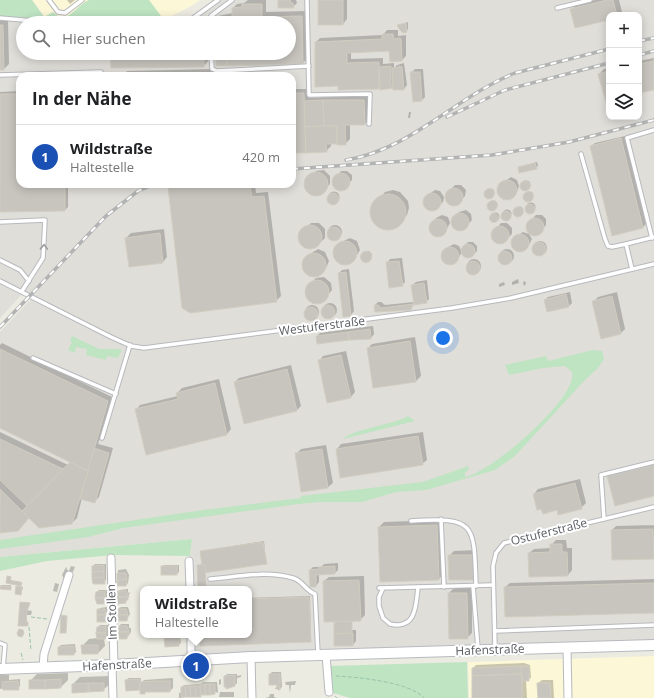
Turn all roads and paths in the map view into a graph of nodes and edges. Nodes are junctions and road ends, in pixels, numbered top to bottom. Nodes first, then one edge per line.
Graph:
1 (49, 0) edge
2 (82, 0) edge
3 (218, 0) edge
4 (232, 0) edge
5 (307, 0) edge
6 (590, 0) edge
7 (557, 8) dead end
8 (196, 16) edge
9 (211, 16) edge
10 (0, 18) edge
11 (16, 19) edge
12 (211, 60) edge
13 (309, 66) junction
14 (0, 75) edge
15 (16, 75) edge
16 (369, 124) dead end
17 (654, 130) edge
18 (581, 154) dead end
19 (0, 222) edge
20 (653, 238) edge
21 (626, 244) junction
22 (0, 260) edge
23 (654, 264) edge
24 (632, 269) junction
25 (0, 281) edge
26 (29, 281) junction
27 (22, 291) junction
28 (130, 345) junction
29 (33, 358) dead end
30 (116, 394) junction
31 (102, 438) dead end
32 (654, 462) edge
33 (654, 507) edge
34 (441, 519) junction
35 (604, 519) junction
36 (411, 521) dead end
37 (111, 558) dead end
38 (189, 561) dead end
39 (69, 575) dead end
40 (210, 579) dead end
41 (494, 584) junction
42 (190, 586) edge
43 (475, 586) junction
44 (418, 587) junction
45 (444, 587) junction
46 (32, 617) dead end
47 (53, 620) junction
48 (654, 625) edge
49 (26, 629) dead end
50 (495, 631) junction
51 (191, 638) edge
52 (0, 643) edge
53 (654, 645) edge
54 (567, 648) junction
55 (495, 649) junction
56 (478, 650) junction
57 (31, 651) dead end
58 (322, 655) junction
59 (251, 657) junction
60 (191, 661) junction
61 (113, 665) junction
62 (43, 668) junction
63 (2, 669) edge
64 (327, 676) junction
65 (329, 692) dead end
66 (113, 698) edge
67 (252, 698) edge
68 (424, 698) edge
69 (568, 698) edge

1 - 2 lane
3 - 8 lane
4 - 9 lane
5 - 13 lane
6 - 7 lane
10 - 11 lane
12 - 13 lane
13 - 16 lane
14 - 15 lane
17 - 20 lane
18 - 21 lane
26 -> 19 lane
20 - 21 lane
21 - 24 lane
22 - 26 lane
23 - 24 lane, Westuferstraße
24 - 28 lane, Westuferstraße
25 - 27 lane, Westuferstraße
26 - 27 lane
27 - 28 lane, Westuferstraße
28 - 30 lane
29 - 30 lane
30 - 31 lane
32 - 35 lane
33 - 35 lane, Ostuferstraße
34 - 36 lane
34 - 43 lane
34 - 45 lane
35 - 41 lane, Ostuferstraße
37 - 61 street, Im Stollen
38 - 42 street
39 - 47 street
40 - 58 lane
41 - 43 lane
41 - 50 lane, Ostuferstraße
43 - 45 lane
43 - 56 lane
44 - 44 lane
44 - 45 lane
46 - 47 path
47 - 62 street
48 - 50 lane
49 - 57 path
50 - 55 lane, Ostuferstraße
51 - 60 street
52 - 63 lane
53 - 54 street, Hafenstraße
54 - 55 street, Hafenstraße
54 - 69 street
55 - 56 street, Hafenstraße
56 - 58 street, Hafenstraße
58 - 59 street, Hafenstraße
58 - 64 street
59 - 60 street, Hafenstraße
59 - 67 street
60 - 61 street, Hafenstraße
61 - 62 street, Hafenstraße
61 - 66 street, Im Stollen
62 - 63 street, Hafenstraße
64 - 65 street
64 - 68 path

